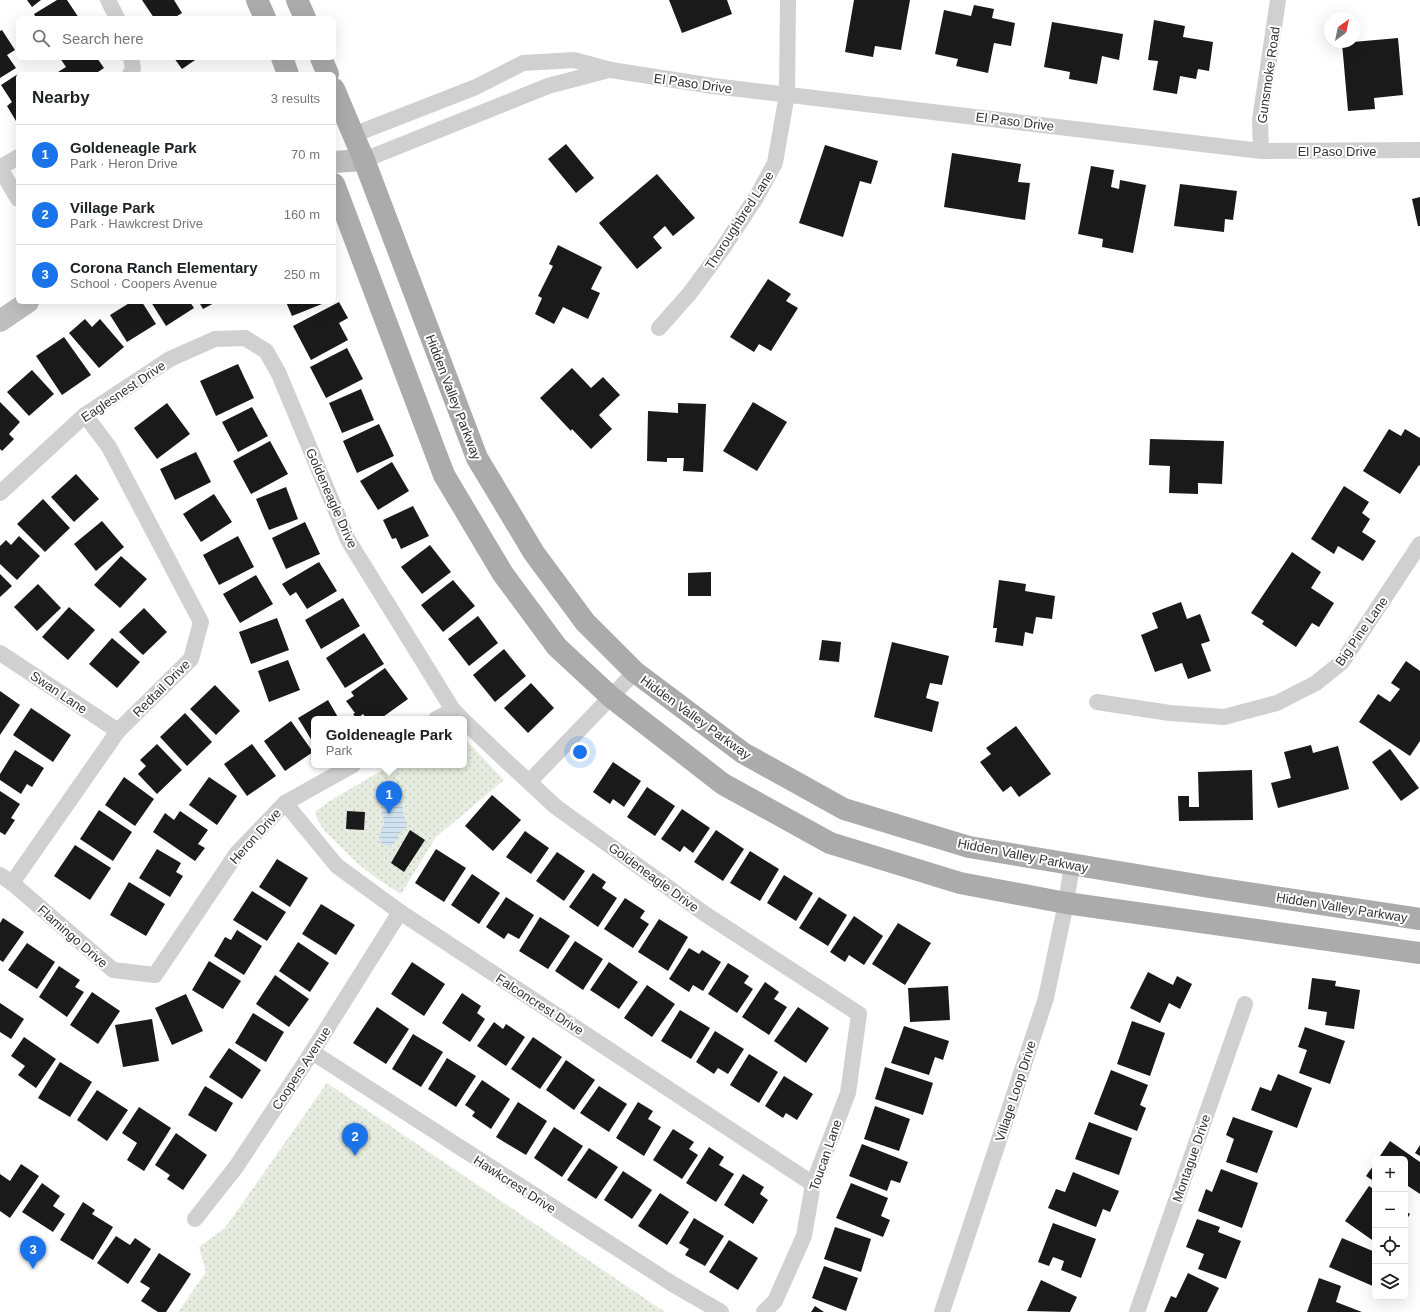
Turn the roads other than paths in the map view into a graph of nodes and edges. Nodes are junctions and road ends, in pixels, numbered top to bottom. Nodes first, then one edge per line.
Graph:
1 (108, 0) edge
2 (257, 0) edge
3 (297, 0) edge
4 (788, 0) edge
5 (1278, 0) edge
6 (116, 16) edge
7 (264, 16) edge
8 (304, 16) edge
9 (283, 60) edge
10 (322, 60) edge
11 (611, 70) junction
12 (287, 72) edge
13 (327, 72) edge
14 (336, 94) edge
15 (787, 94) junction
16 (353, 135) junction
17 (1420, 150) edge
18 (1261, 151) junction
19 (336, 152) edge
20 (16, 158) edge
21 (364, 160) junction
22 (336, 162) edge
23 (0, 168) edge
24 (336, 189) edge
25 (16, 196) edge
26 (25, 304) edge
27 (0, 320) edge
28 (659, 328) dead end
29 (244, 338) joint
30 (85, 415) junction
31 (0, 493) edge
32 (1420, 544) edge
33 (0, 653) edge
34 (634, 672) junction
35 (610, 697) junction
36 (1097, 702) dead end
37 (460, 716) edge
38 (467, 723) edge
39 (118, 731) junction
40 (348, 768) edge
41 (529, 782) junction
42 (285, 803) junction
43 (1072, 865) junction
44 (6, 879) edge
45 (1066, 903) junction
46 (400, 912) junction
47 (1420, 919) edge
48 (1420, 953) edge
49 (155, 975) joint
50 (1245, 1004) dead end
51 (859, 1014) joint
52 (312, 1052) junction
53 (813, 1184) junction
54 (195, 1219) dead end
55 (721, 1312) edge
56 (764, 1312) edge
57 (942, 1312) edge
58 (1137, 1312) edge

1 - 6 street
2 - 7 main road
3 - 8 main road
4 - 15 street, Thoroughbred Lane
5 - 18 street, Gunsmoke Road
9 - 12 main road
10 - 13 main road
11 - 15 street, El Paso Drive
11 - 16 street, El Paso Drive
11 - 21 street, El Paso Drive
14 - 16 main road, Hidden Valley Parkway
15 - 18 street, El Paso Drive
15 - 28 street, Thoroughbred Lane
16 - 19 main road
16 - 21 main road, Hidden Valley Parkway
17 - 18 street, El Paso Drive
20 - 23 street
21 - 22 main road
21 - 34 main road, Hidden Valley Parkway
23 - 25 street
24 - 35 main road
26 - 27 main road
29 - 30 street, Eaglesnest Drive
29 - 37 street, Goldeneagle Drive
30 - 31 street, Eaglesnest Drive
30 - 39 street, Redtail Drive
32 - 36 street, Big Pine Lane
33 - 39 street, Swan Lane
34 - 35 street
34 - 43 main road, Hidden Valley Parkway
35 - 41 street
35 - 45 main road
38 - 41 street, Goldeneagle Drive
39 - 44 street, Redtail Drive
40 - 42 street, Heron Drive
41 - 51 street, Goldeneagle Drive
42 - 46 street, Falconcrest Drive
42 - 49 street, Heron Drive
43 - 45 street, Village Loop Drive
43 - 47 main road, Hidden Valley Parkway
44 - 49 street, Flamingo Drive
45 - 48 main road
45 - 57 street, Village Loop Drive
46 - 52 street, Coopers Avenue
46 - 53 street, Falconcrest Drive
50 - 58 street, Montague Drive
51 - 53 street, Toucan Lane
52 - 54 street, Coopers Avenue
52 - 55 street, Hawkcrest Drive
53 - 56 street, Toucan Lane

